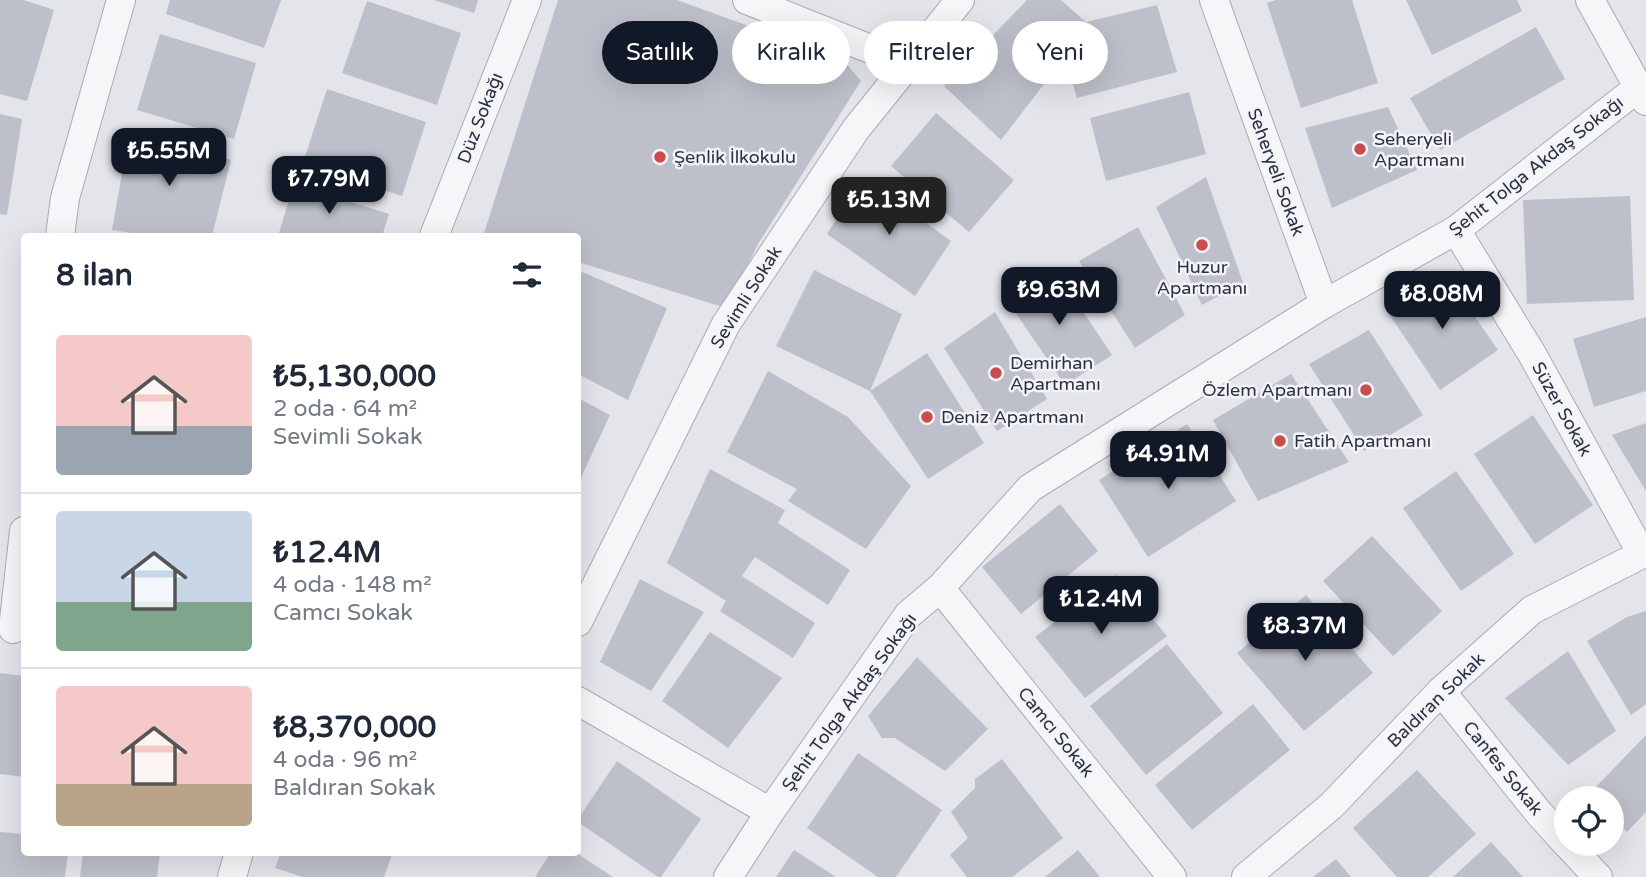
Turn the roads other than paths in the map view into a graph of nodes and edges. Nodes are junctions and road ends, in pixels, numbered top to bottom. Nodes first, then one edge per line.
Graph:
1 (121, 0) edge
2 (527, 0) edge
3 (747, 0) edge
4 (960, 0) edge
5 (1214, 0) edge
6 (1590, 0) edge
7 (943, 21) edge
8 (864, 47) edge
9 (892, 84) edge
10 (1642, 94) edge
11 (1457, 230) junction
12 (60, 233) edge
13 (435, 233) edge
14 (1324, 304) junction
15 (1644, 553) edge
16 (21, 556) edge
17 (940, 588) junction
18 (581, 616) edge
19 (12, 629) edge
20 (1441, 691) junction
21 (581, 703) edge
22 (770, 812) junction
23 (1554, 829) edge
24 (238, 856) edge
25 (1579, 856) edge
26 (232, 877) edge
27 (728, 877) edge
28 (1172, 877) edge
29 (1246, 877) edge
30 (1598, 877) edge

1 - 12 street
2 - 13 street, Düz Sokağı
3 - 8 street
4 - 7 street, Sevimli Sokak
5 - 14 street, Seheryeli Sokak
6 - 10 street
9 - 18 street, Sevimli Sokak
10 - 11 street, Şehit Tolga Akdaş Sokağı
11 - 14 street, Şehit Tolga Akdaş Sokağı
11 - 15 street, Süzer Sokak
14 - 17 street, Şehit Tolga Akdaş Sokağı
15 - 20 street, Baldıran Sokak
16 - 19 street
17 - 22 street, Şehit Tolga Akdaş Sokağı
17 - 28 street, Camcı Sokak
20 - 23 street, Canfes Sokak
20 - 29 street, Baldıran Sokak
21 - 22 street
22 - 27 street, Şehit Tolga Akdaş Sokağı
24 - 26 street
25 - 30 street, Canfes Sokak

